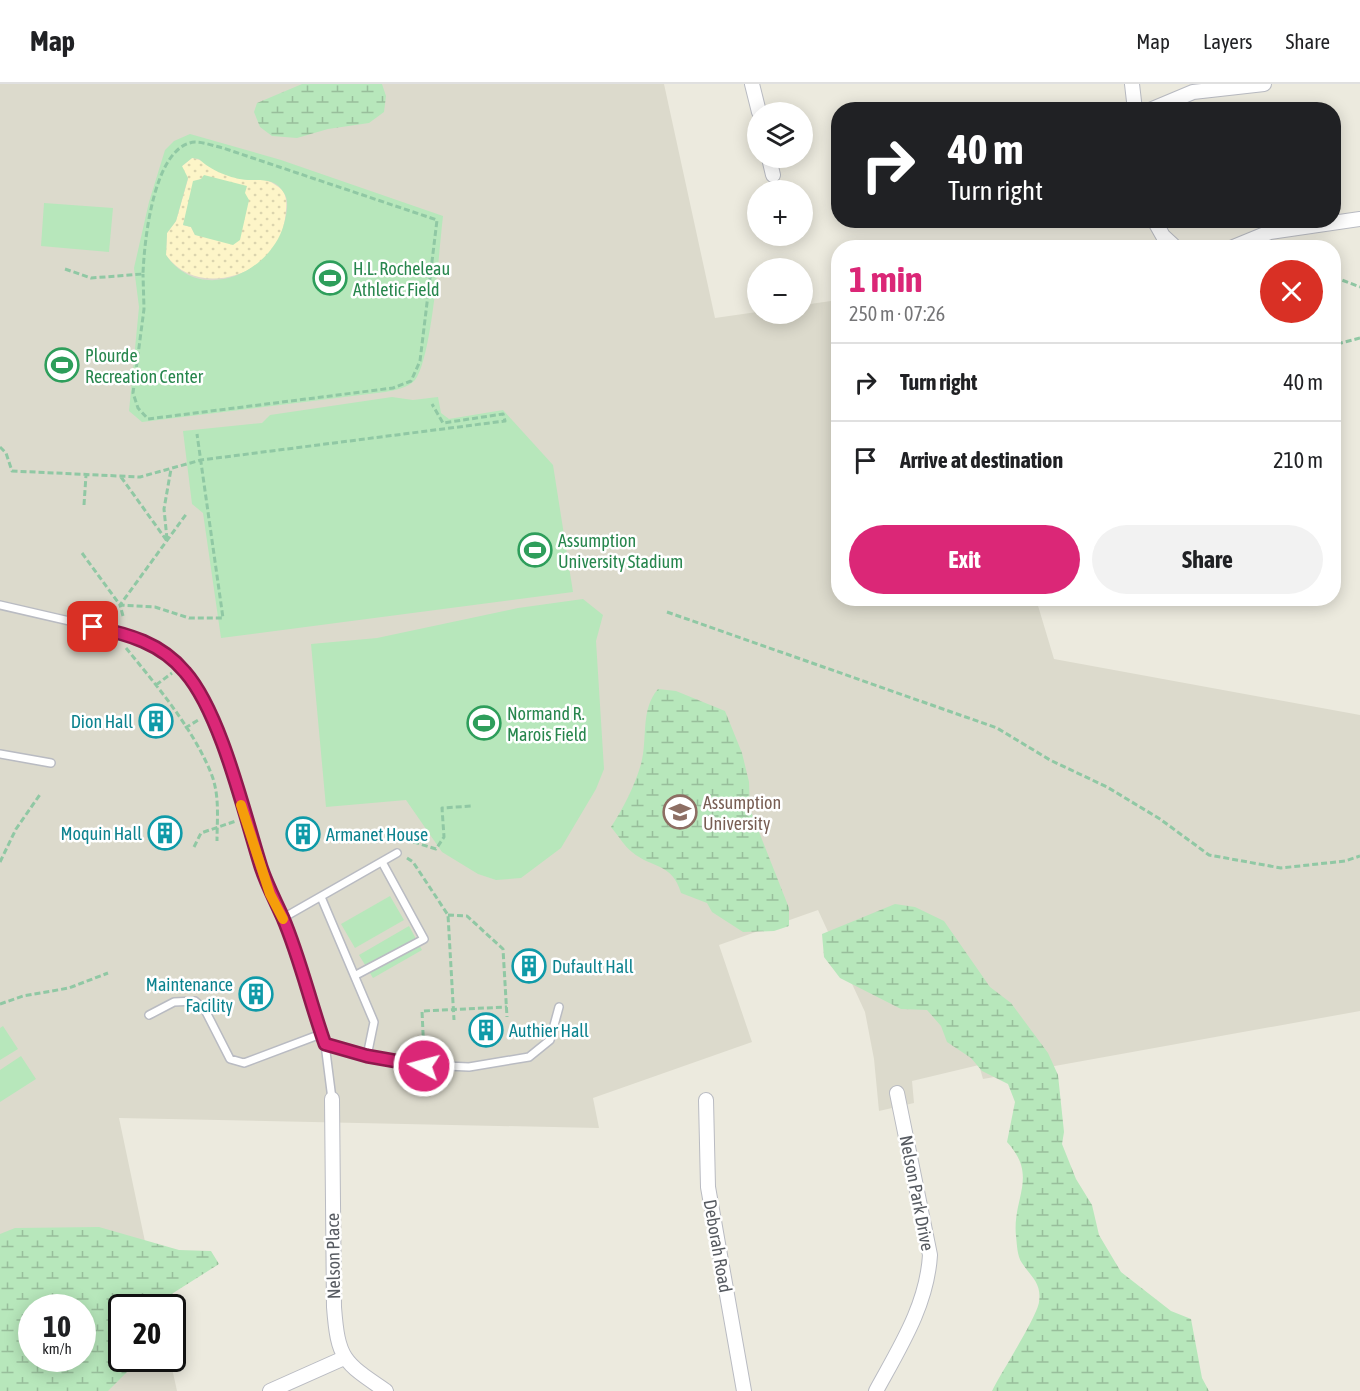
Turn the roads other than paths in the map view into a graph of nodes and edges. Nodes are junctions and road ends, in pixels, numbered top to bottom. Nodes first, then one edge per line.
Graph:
1 (752, 84) edge
2 (1132, 84) edge
3 (1264, 84) edge
4 (756, 102) edge
5 (1134, 102) edge
6 (1169, 102) edge
7 (771, 168) edge
8 (773, 175) dead end
9 (1360, 219) edge
10 (1341, 222) edge
11 (1158, 228) edge
12 (1298, 228) edge
13 (1167, 240) edge
14 (1250, 240) edge
15 (0, 605) edge
16 (0, 754) edge
17 (51, 763) dead end
18 (397, 853) road end
19 (382, 862) junction
20 (321, 897) junction
21 (283, 918) junction
22 (356, 975) junction
23 (559, 1007) dead end
24 (149, 1015) dead end
25 (321, 1034) junction
26 (325, 1044) junction
27 (367, 1056) junction
28 (897, 1093) dead end
29 (332, 1100) joint
30 (706, 1100) dead end
31 (344, 1358) junction
32 (270, 1391) edge
33 (386, 1391) edge
34 (744, 1391) edge
35 (876, 1391) edge

1 - 4 street
2 - 5 street
3 - 6 street
7 - 8 street
9 - 10 street
11 - 13 street
12 - 14 street
15 - 21 lane
16 - 17 lane
18 - 19 lane
19 - 20 lane
19 - 22 lane
20 - 21 lane
20 - 22 lane
21 - 25 lane
22 - 27 lane
23 - 27 lane
24 - 25 lane
25 - 26 lane
26 - 27 lane
26 - 29 lane
28 - 35 street, Nelson Park Drive
29 - 31 street, Nelson Place
30 - 34 street, Deborah Road
31 - 32 street
31 - 33 street

